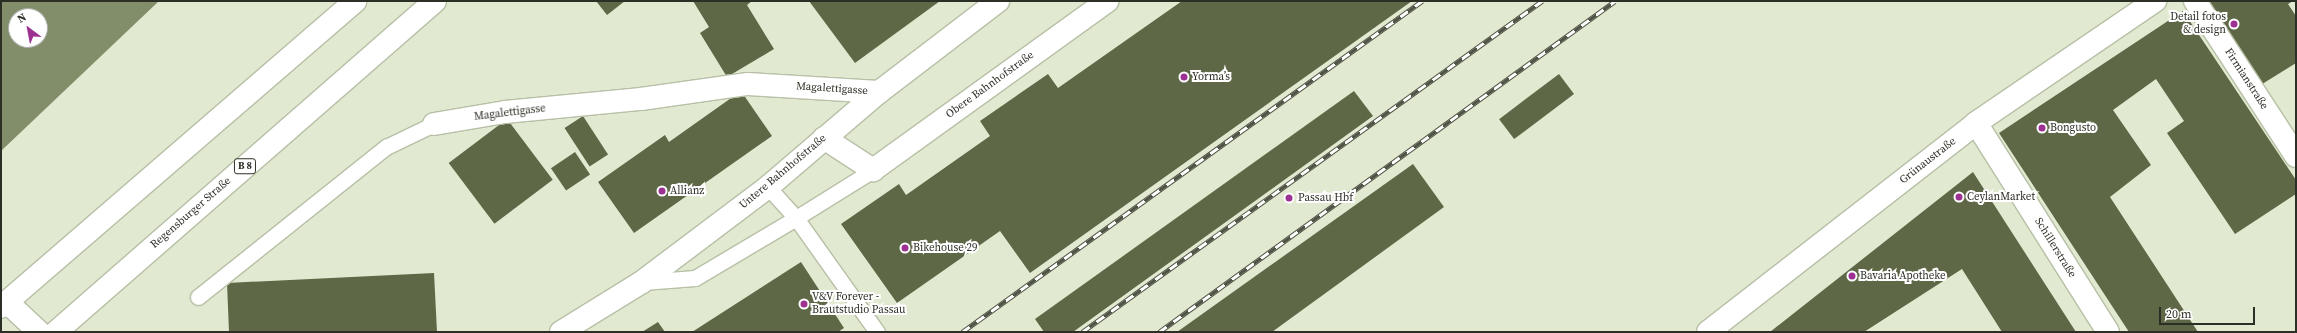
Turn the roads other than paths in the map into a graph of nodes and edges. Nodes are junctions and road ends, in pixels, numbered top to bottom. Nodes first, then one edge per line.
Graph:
1 (355, 1) edge
2 (434, 1) edge
3 (998, 1) edge
4 (1107, 1) edge
5 (2155, 1) edge
6 (2195, 1) edge
7 (878, 92) junction
8 (1976, 123) junction
9 (434, 124) joint
10 (824, 138) junction
11 (2296, 156) edge
12 (873, 170) junction
13 (768, 187) junction
14 (796, 218) junction
15 (642, 282) junction
16 (198, 297) dead end
17 (4, 305) edge
18 (1712, 331) edge
19 (39, 332) edge
20 (56, 332) edge
21 (561, 332) edge
22 (876, 332) edge
23 (2108, 332) edge

1 - 17 street
2 - 20 street, Regensburger Straße / B 8
3 - 7 street, Untere Bahnhofstraße
4 - 12 street, Obere Bahnhofstraße
5 - 8 street, Grünaustraße
6 - 11 street, Firmianstraße
7 - 9 street, Magalettigasse
7 - 10 street, Untere Bahnhofstraße
8 - 18 street, Grünaustraße
8 - 23 street, Schillerstraße
9 - 16 lane, Magalettigasse
10 - 12 street
10 - 13 street, Untere Bahnhofstraße
12 - 14 lane, Obere Bahnhofstraße
13 - 14 lane
13 - 15 street, Untere Bahnhofstraße
14 - 15 lane, Obere Bahnhofstraße
14 - 22 lane
15 - 21 street, Untere Bahnhofstraße
17 - 19 street

